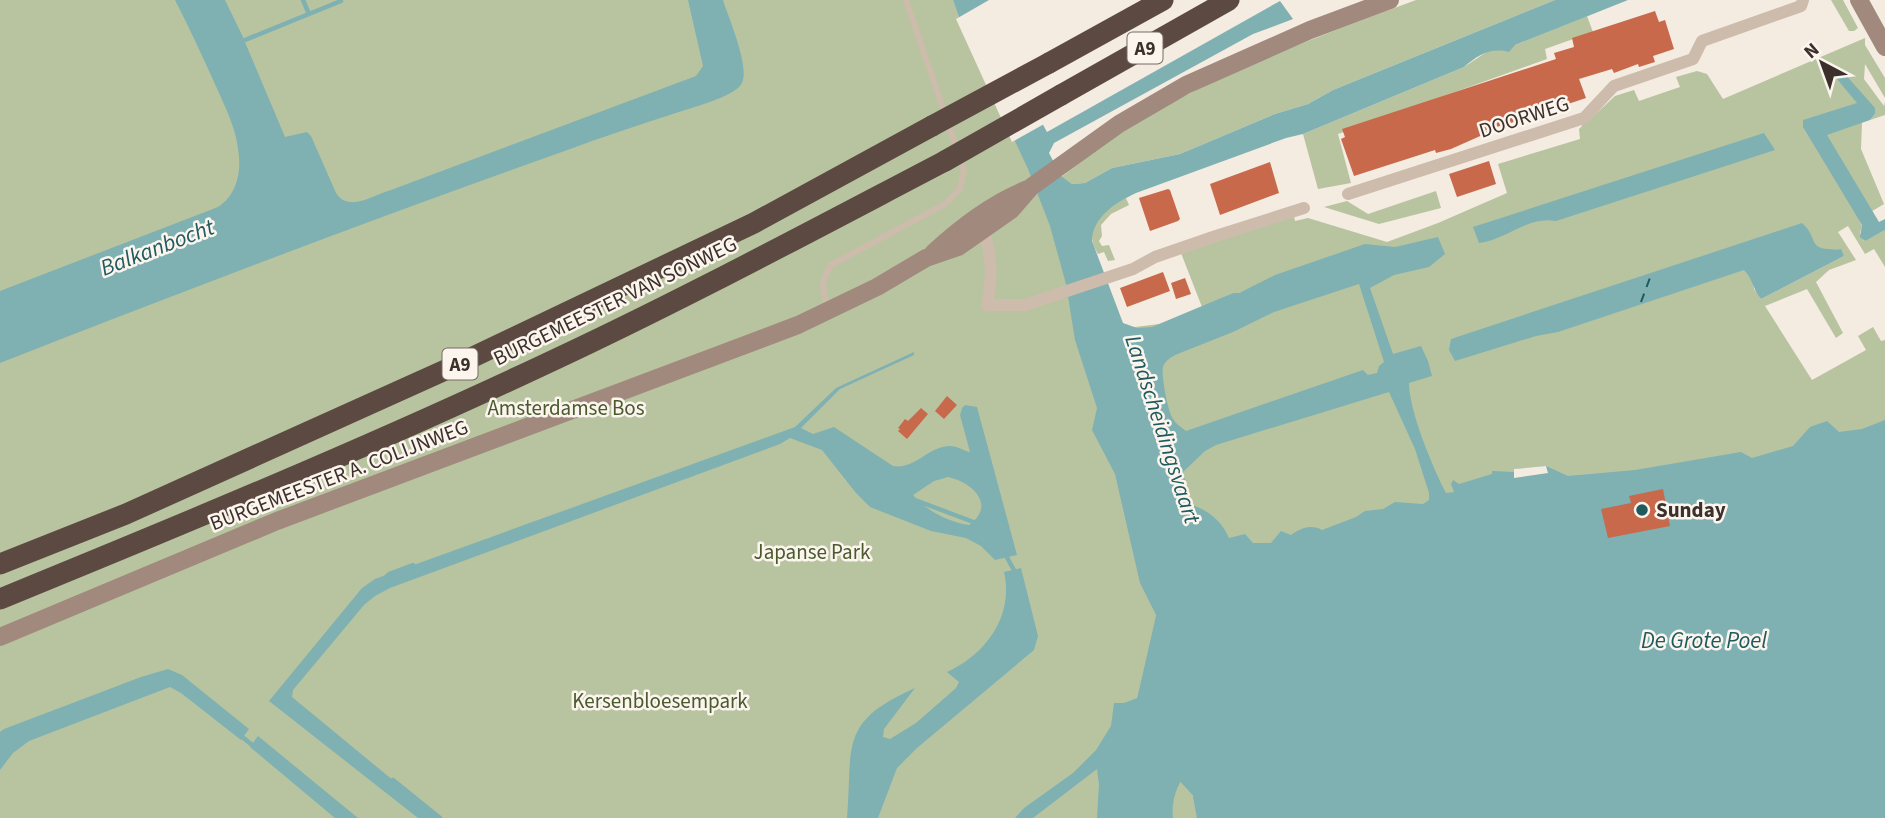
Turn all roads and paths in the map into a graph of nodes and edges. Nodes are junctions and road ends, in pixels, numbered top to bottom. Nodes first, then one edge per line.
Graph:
1 (906, 0) edge
2 (1163, 0) edge
3 (1229, 0) edge
4 (1390, 0) edge
5 (1803, 0) edge
6 (1859, 0) edge
7 (1885, 47) edge
8 (1348, 194) dead end
9 (1304, 208) dead end
10 (981, 224) junction
11 (829, 310) junction
12 (0, 564) edge
13 (0, 599) edge
14 (0, 636) edge

1 - 11 lane
2 - 12 highway, BURGEMEESTER VAN SONWEG / A9, bridge
3 - 13 highway, BURGEMEESTER VAN SONWEG / A9, bridge
4 - 10 street, BURGEMEESTER A. COLIJNWEG
5 - 8 street, DOORWEG
6 - 7 street
9 - 10 street
10 - 11 street, BURGEMEESTER A. COLIJNWEG
11 - 14 street, BURGEMEESTER A. COLIJNWEG

